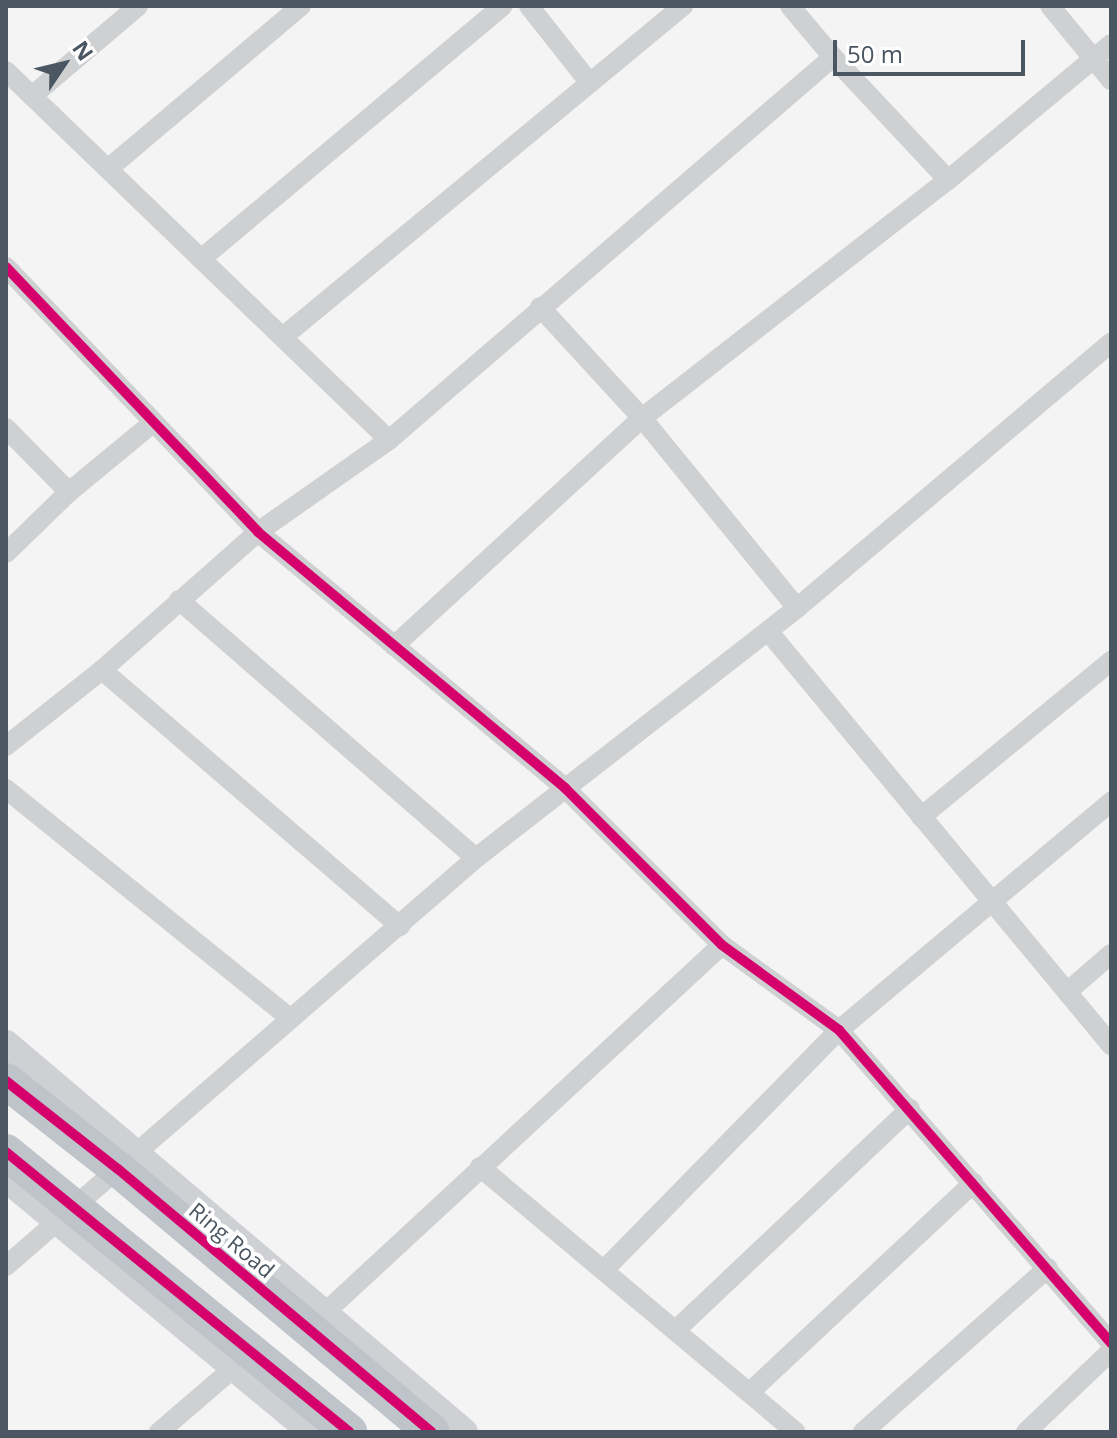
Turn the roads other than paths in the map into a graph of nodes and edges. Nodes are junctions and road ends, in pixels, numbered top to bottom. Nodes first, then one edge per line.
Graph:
1 (138, 6) edge
2 (301, 6) edge
3 (503, 6) edge
4 (529, 6) edge
5 (683, 6) edge
6 (790, 6) edge
7 (1050, 6) edge
8 (1111, 44) edge
9 (833, 57) junction
10 (1093, 58) junction
11 (6, 71) edge
12 (1111, 80) edge
13 (589, 82) junction
14 (32, 96) junction
15 (108, 169) junction
16 (948, 180) junction
17 (201, 259) junction
18 (6, 267) edge
19 (540, 307) junction
20 (284, 336) junction
21 (1111, 343) edge
22 (642, 418) junction
23 (154, 422) junction
24 (6, 428) edge
25 (389, 440) junction
26 (69, 492) junction
27 (258, 532) junction
28 (6, 553) edge
29 (179, 600) junction
30 (797, 608) junction
31 (768, 631) junction
32 (394, 646) junction
33 (1111, 661) edge
34 (102, 670) junction
35 (6, 746) edge
36 (565, 788) junction
37 (6, 789) edge
38 (1111, 802) edge
39 (921, 817) junction
40 (476, 858) junction
41 (993, 903) junction
42 (400, 926) junction
43 (722, 945) junction
44 (1111, 954) edge
45 (1067, 992) junction
46 (289, 1017) junction
47 (839, 1030) junction
48 (6, 1044) edge
49 (1111, 1045) edge
50 (6, 1081) edge
51 (910, 1109) junction
52 (6, 1152) edge
53 (128, 1160) junction
54 (480, 1167) junction
55 (6, 1178) edge
56 (973, 1183) junction
57 (66, 1214) junction
58 (6, 1266) edge
59 (1048, 1268) junction
60 (605, 1269) junction
61 (315, 1322) junction
62 (676, 1330) junction
63 (1111, 1343) edge
64 (1111, 1351) edge
65 (243, 1359) junction
66 (750, 1392) junction
67 (159, 1432) edge
68 (312, 1432) edge
69 (349, 1432) edge
70 (431, 1432) edge
71 (464, 1432) edge
72 (796, 1432) edge
73 (863, 1432) edge
74 (1026, 1432) edge

1 - 14 street
2 - 15 street
3 - 17 street
4 - 13 street
5 - 13 street
6 - 9 street
7 - 10 street
8 - 10 street
9 - 16 street
9 - 19 street
10 - 12 street
10 - 16 street
11 - 14 street
13 - 20 street
14 - 15 street
15 - 17 street
16 - 22 street
17 - 20 street
18 - 23 street
19 - 22 street
19 - 25 street
20 - 25 street
21 - 30 street
22 - 30 street
22 - 32 street
23 - 26 street
23 - 27 street
24 - 26 street
25 - 27 street
26 - 28 street
27 - 29 street
27 - 32 street
29 - 34 street
29 - 40 street
30 - 31 street
31 - 36 street
31 - 39 street
32 - 36 street
33 - 39 street
34 - 35 street
34 - 42 street
36 - 40 street
36 - 43 street
37 - 46 street
38 - 41 street
39 - 41 street
40 - 42 street
41 - 45 street
41 - 47 street
42 - 46 street
43 - 47 street
43 - 54 street
44 - 45 street
45 - 49 street
46 - 53 street
47 - 51 street
47 - 60 street
48 - 53 street
50 - 53 highway, Ring Road
51 - 56 street
51 - 62 street
52 - 57 highway
53 - 57 street
53 - 61 highway, Ring Road
54 - 60 street
54 - 61 street
55 - 57 street
56 - 59 street
56 - 66 street
57 - 58 street
57 - 65 highway
59 - 63 street
59 - 73 street
60 - 62 street
61 - 70 highway, Ring Road
61 - 71 street
62 - 66 street
64 - 74 street
65 - 67 street
65 - 68 street
65 - 69 highway
66 - 72 street

